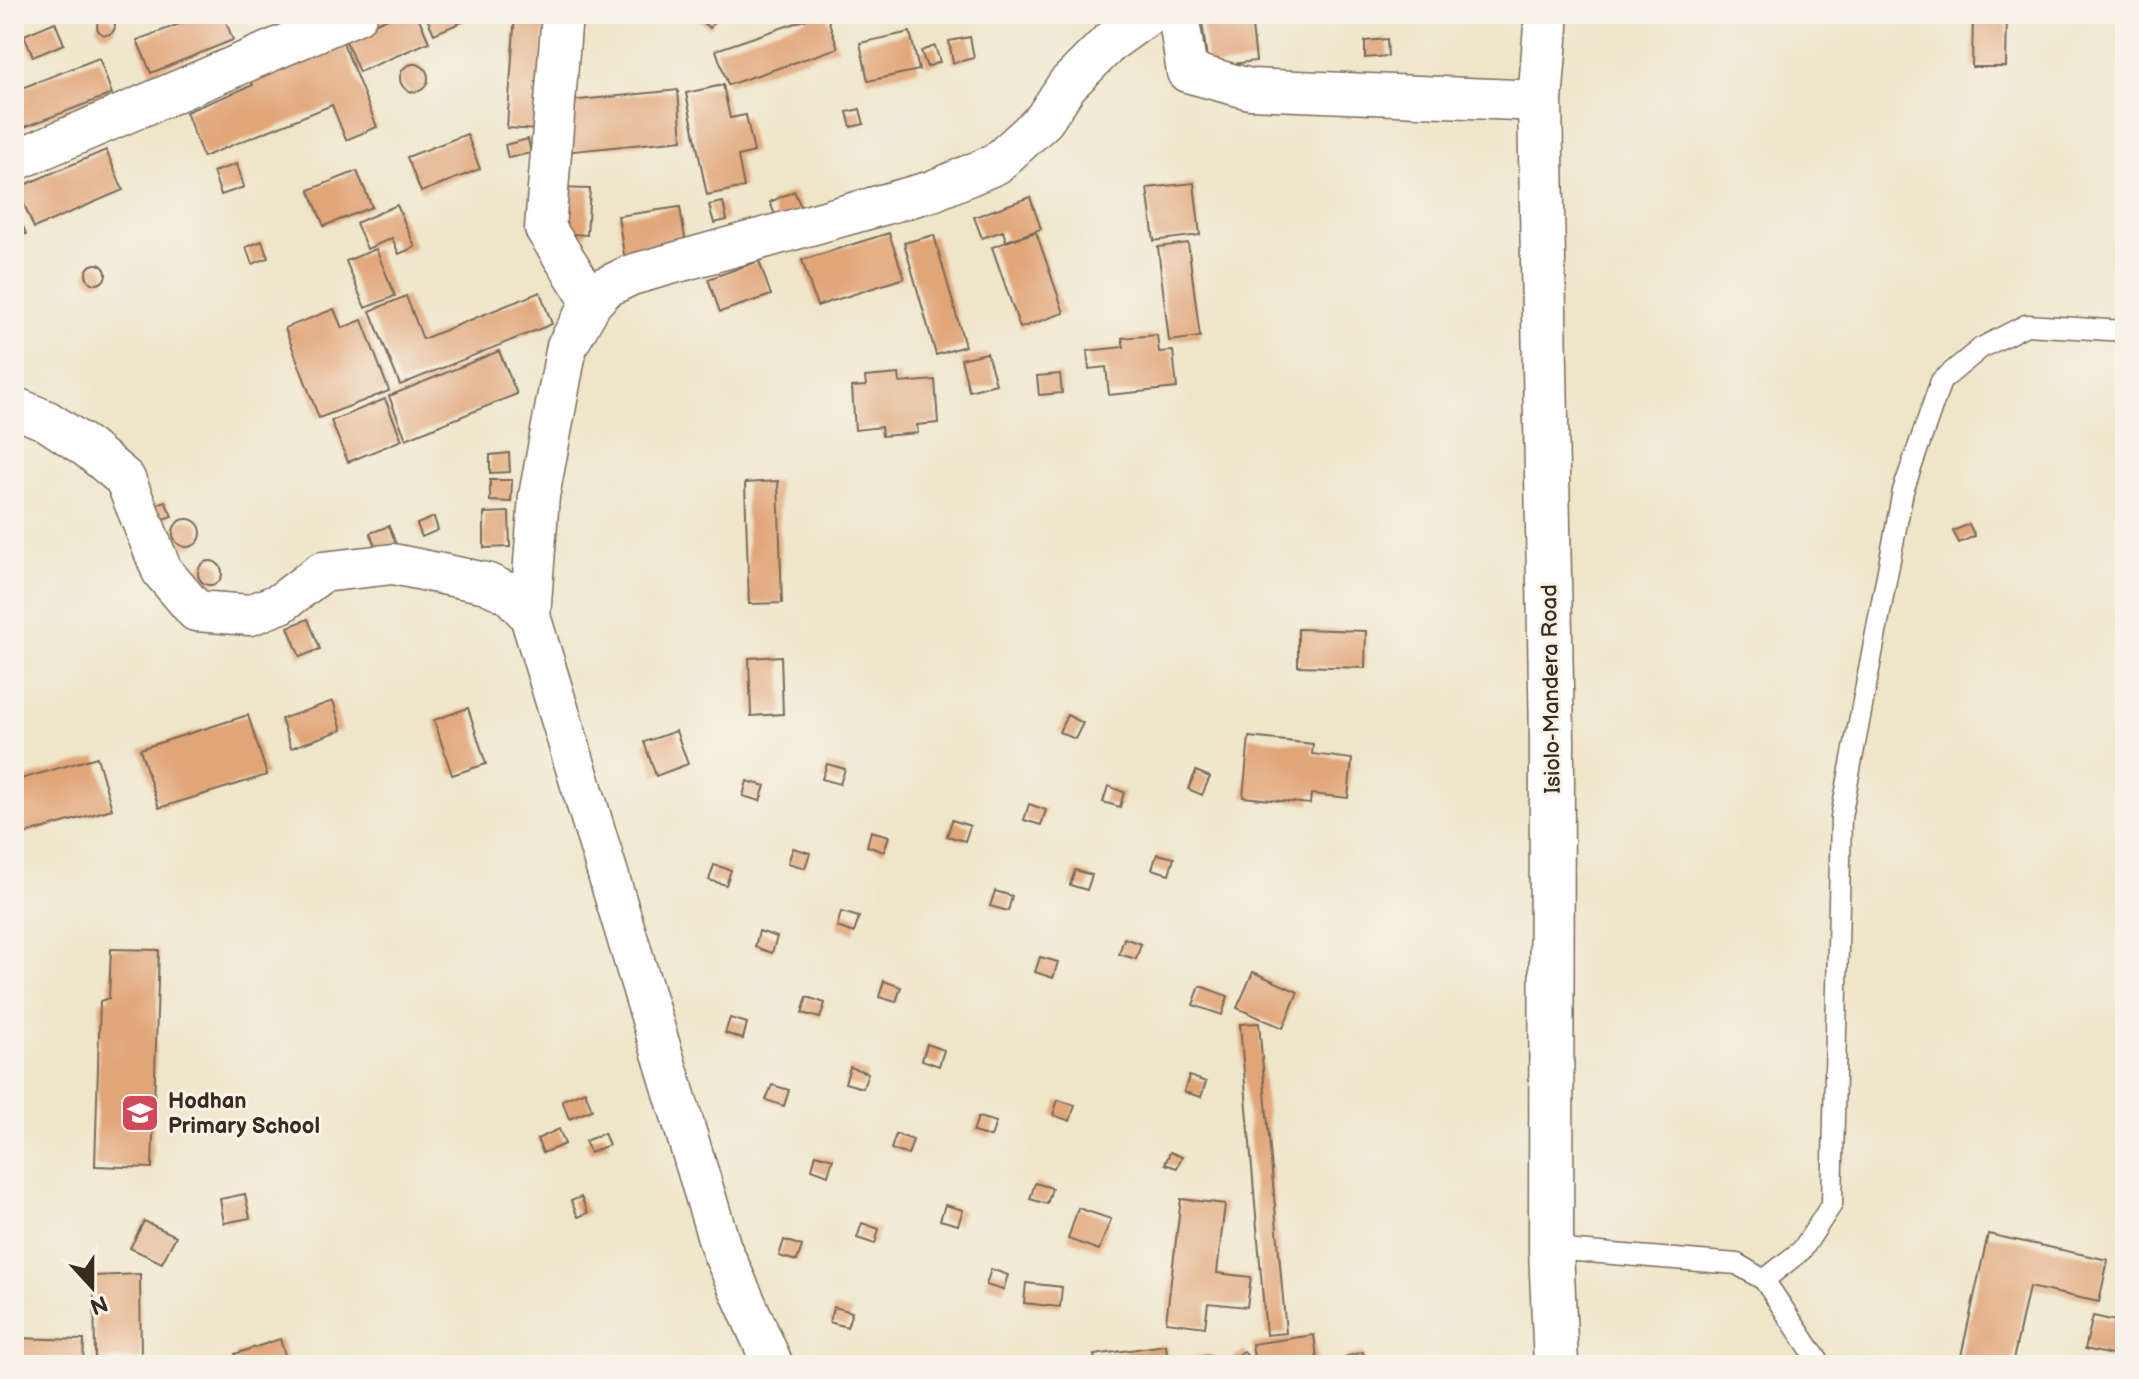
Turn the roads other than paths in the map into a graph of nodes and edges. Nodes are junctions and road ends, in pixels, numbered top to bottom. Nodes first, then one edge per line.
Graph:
1 (357, 14) edge
2 (562, 14) edge
3 (1149, 14) edge
4 (1178, 14) edge
5 (1547, 14) edge
6 (1540, 101) junction
7 (14, 161) edge
8 (592, 302) junction
9 (2125, 331) edge
10 (14, 407) edge
11 (530, 616) junction
12 (1551, 1249) junction
13 (1764, 1280) junction
14 (773, 1365) edge
15 (1556, 1365) edge
16 (1821, 1365) edge

1 - 7 street
2 - 8 street
3 - 8 street
4 - 6 street
5 - 6 highway, Isiolo-Mandera Road
6 - 12 highway, Isiolo-Mandera Road
8 - 11 street
9 - 13 lane
10 - 11 street
11 - 14 street
12 - 13 lane
12 - 15 highway, Isiolo-Mandera Road
13 - 16 lane

